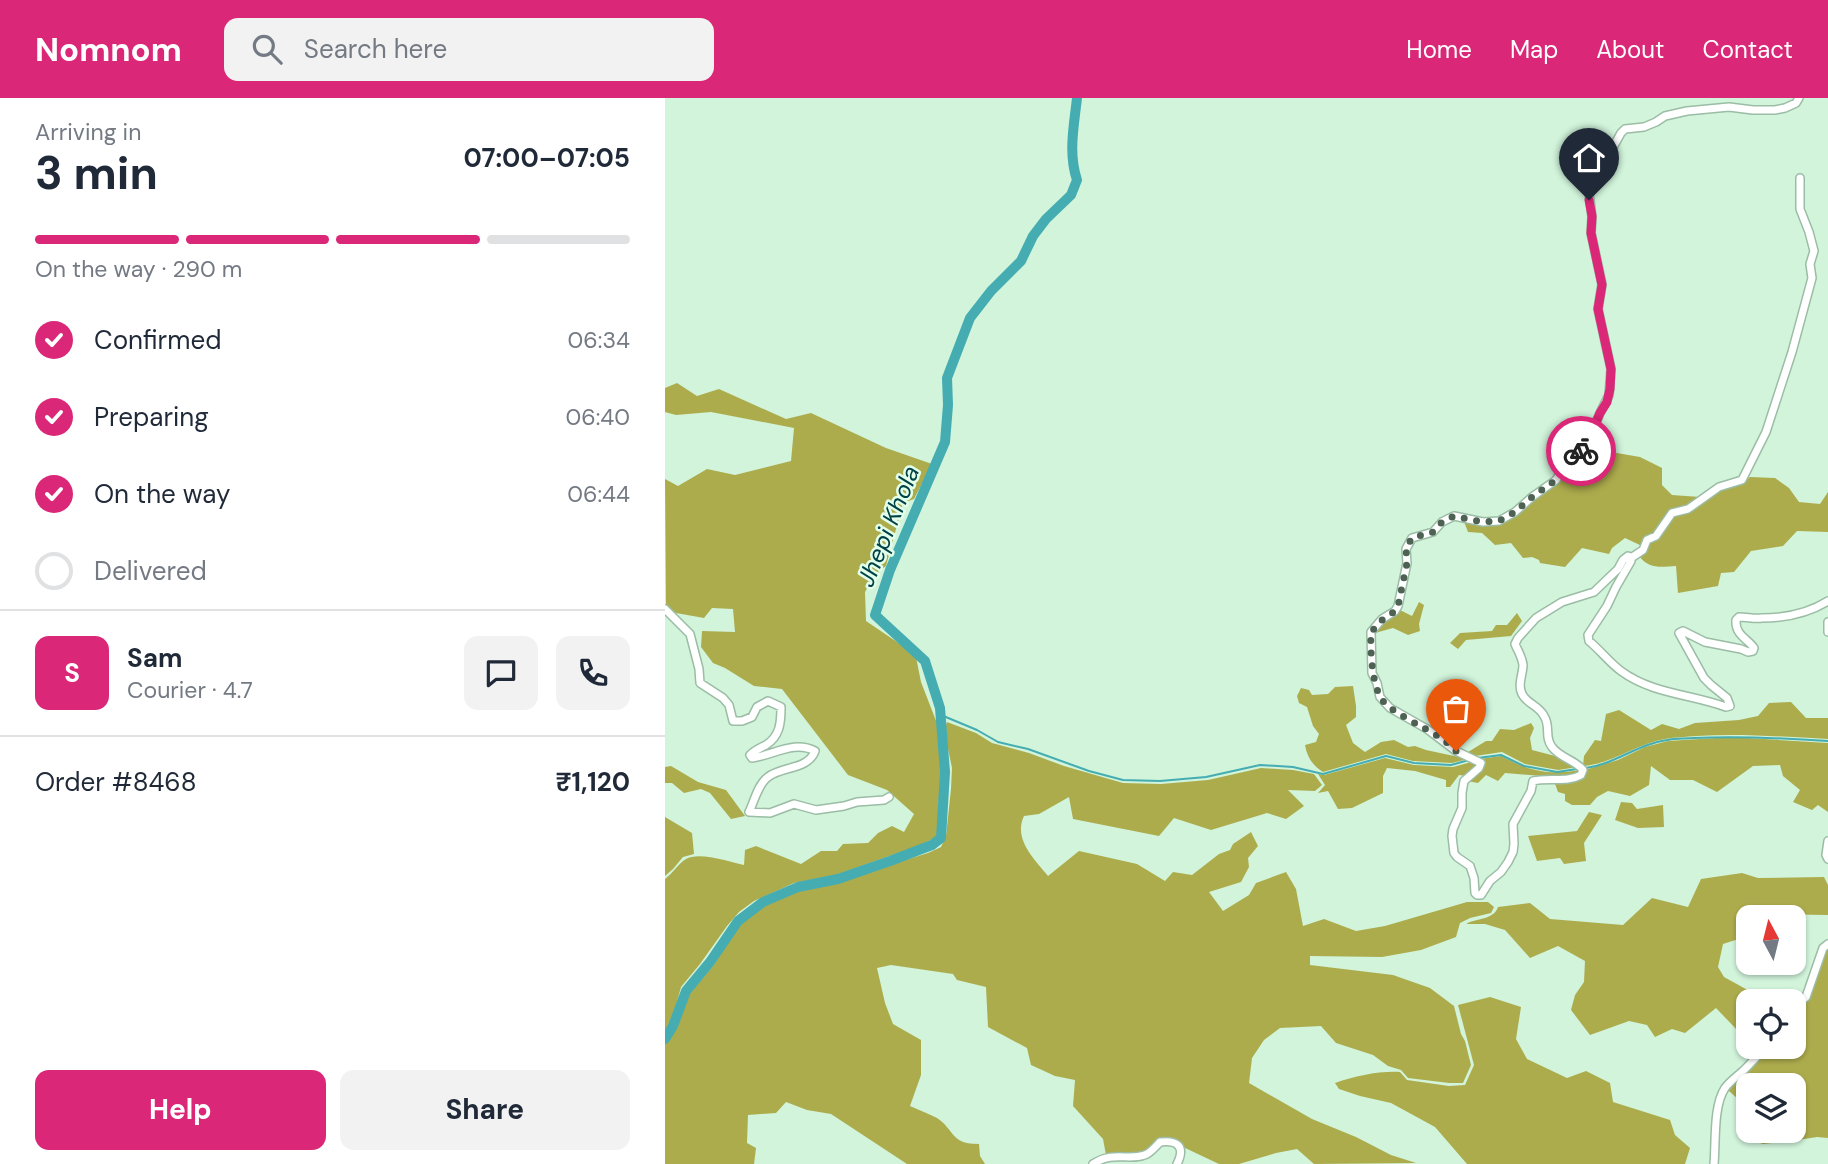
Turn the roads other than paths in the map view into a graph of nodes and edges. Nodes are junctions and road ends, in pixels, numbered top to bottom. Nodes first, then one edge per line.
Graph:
1 (1799, 98) edge
2 (1800, 178) dead end
3 (1631, 558) junction
4 (1828, 601) edge
5 (665, 609) edge
6 (1828, 622) edge
7 (1828, 632) edge
8 (889, 797) dead end
9 (1828, 841) edge
10 (1828, 859) edge
11 (1828, 944) edge
12 (1806, 997) edge
13 (1755, 1059) edge
14 (1093, 1164) edge
15 (1177, 1164) edge
16 (1714, 1164) edge

1 - 3 street
2 - 3 street
3 - 4 street
5 - 8 street
6 - 7 street
9 - 10 street
11 - 12 street
13 - 16 street
14 - 15 street

